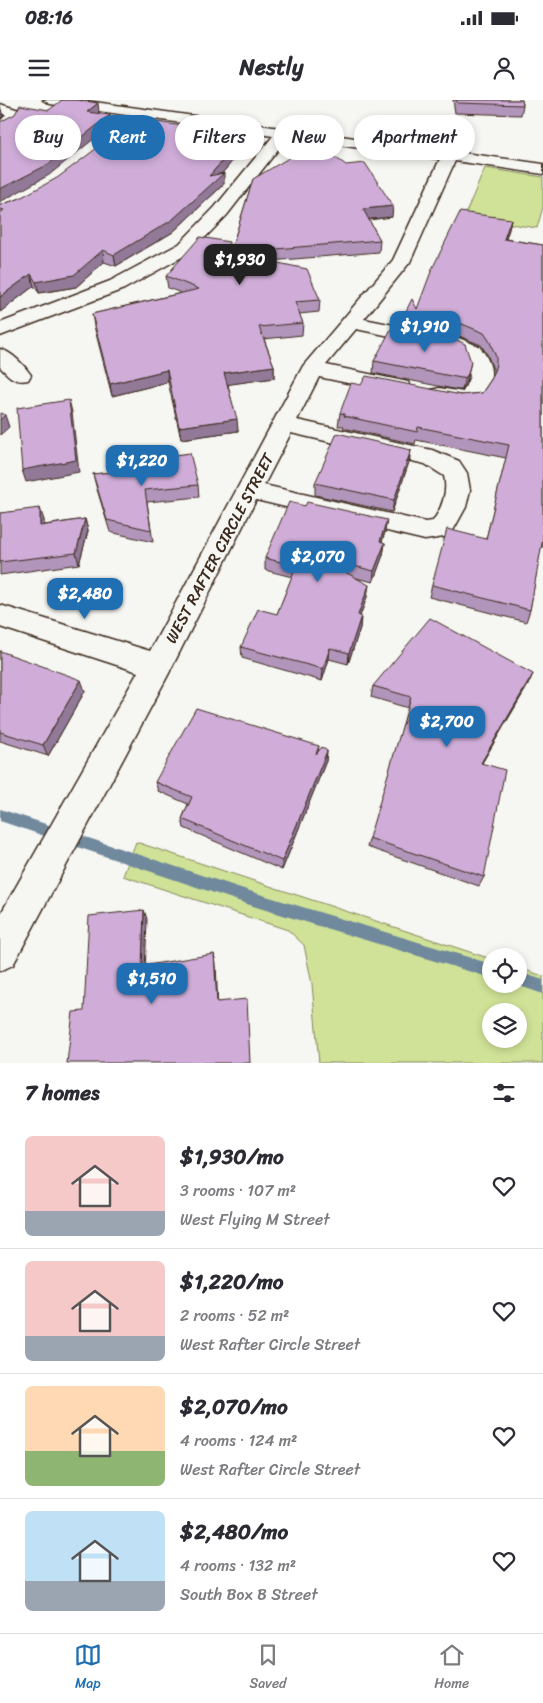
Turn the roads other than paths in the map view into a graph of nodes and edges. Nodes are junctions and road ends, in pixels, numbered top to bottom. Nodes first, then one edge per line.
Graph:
1 (50, 100) edge
2 (0, 108) edge
3 (138, 112) junction
4 (135, 115) edge
5 (0, 128) edge
6 (274, 130) edge
7 (274, 144) edge
8 (475, 159) edge
9 (448, 160) edge
10 (543, 169) edge
11 (350, 322) junction
12 (0, 330) edge
13 (0, 355) edge
14 (313, 368) junction
15 (20, 375) dead end
16 (284, 424) junction
17 (249, 490) junction
18 (0, 616) edge
19 (157, 666) junction
20 (0, 952) edge

1 - 3 street
2 - 5 street
3 - 4 street
3 - 6 street
7 - 12 street
8 - 10 street
9 - 11 street, WEST RAFTER CIRCLE STREET
11 - 14 street, WEST RAFTER CIRCLE STREET
11 - 14 street
13 - 15 street
14 - 16 street, WEST RAFTER CIRCLE STREET
16 - 17 street, WEST RAFTER CIRCLE STREET
16 - 17 street
17 - 19 street, WEST RAFTER CIRCLE STREET
18 - 19 street
19 - 20 street, WEST RAFTER CIRCLE STREET

